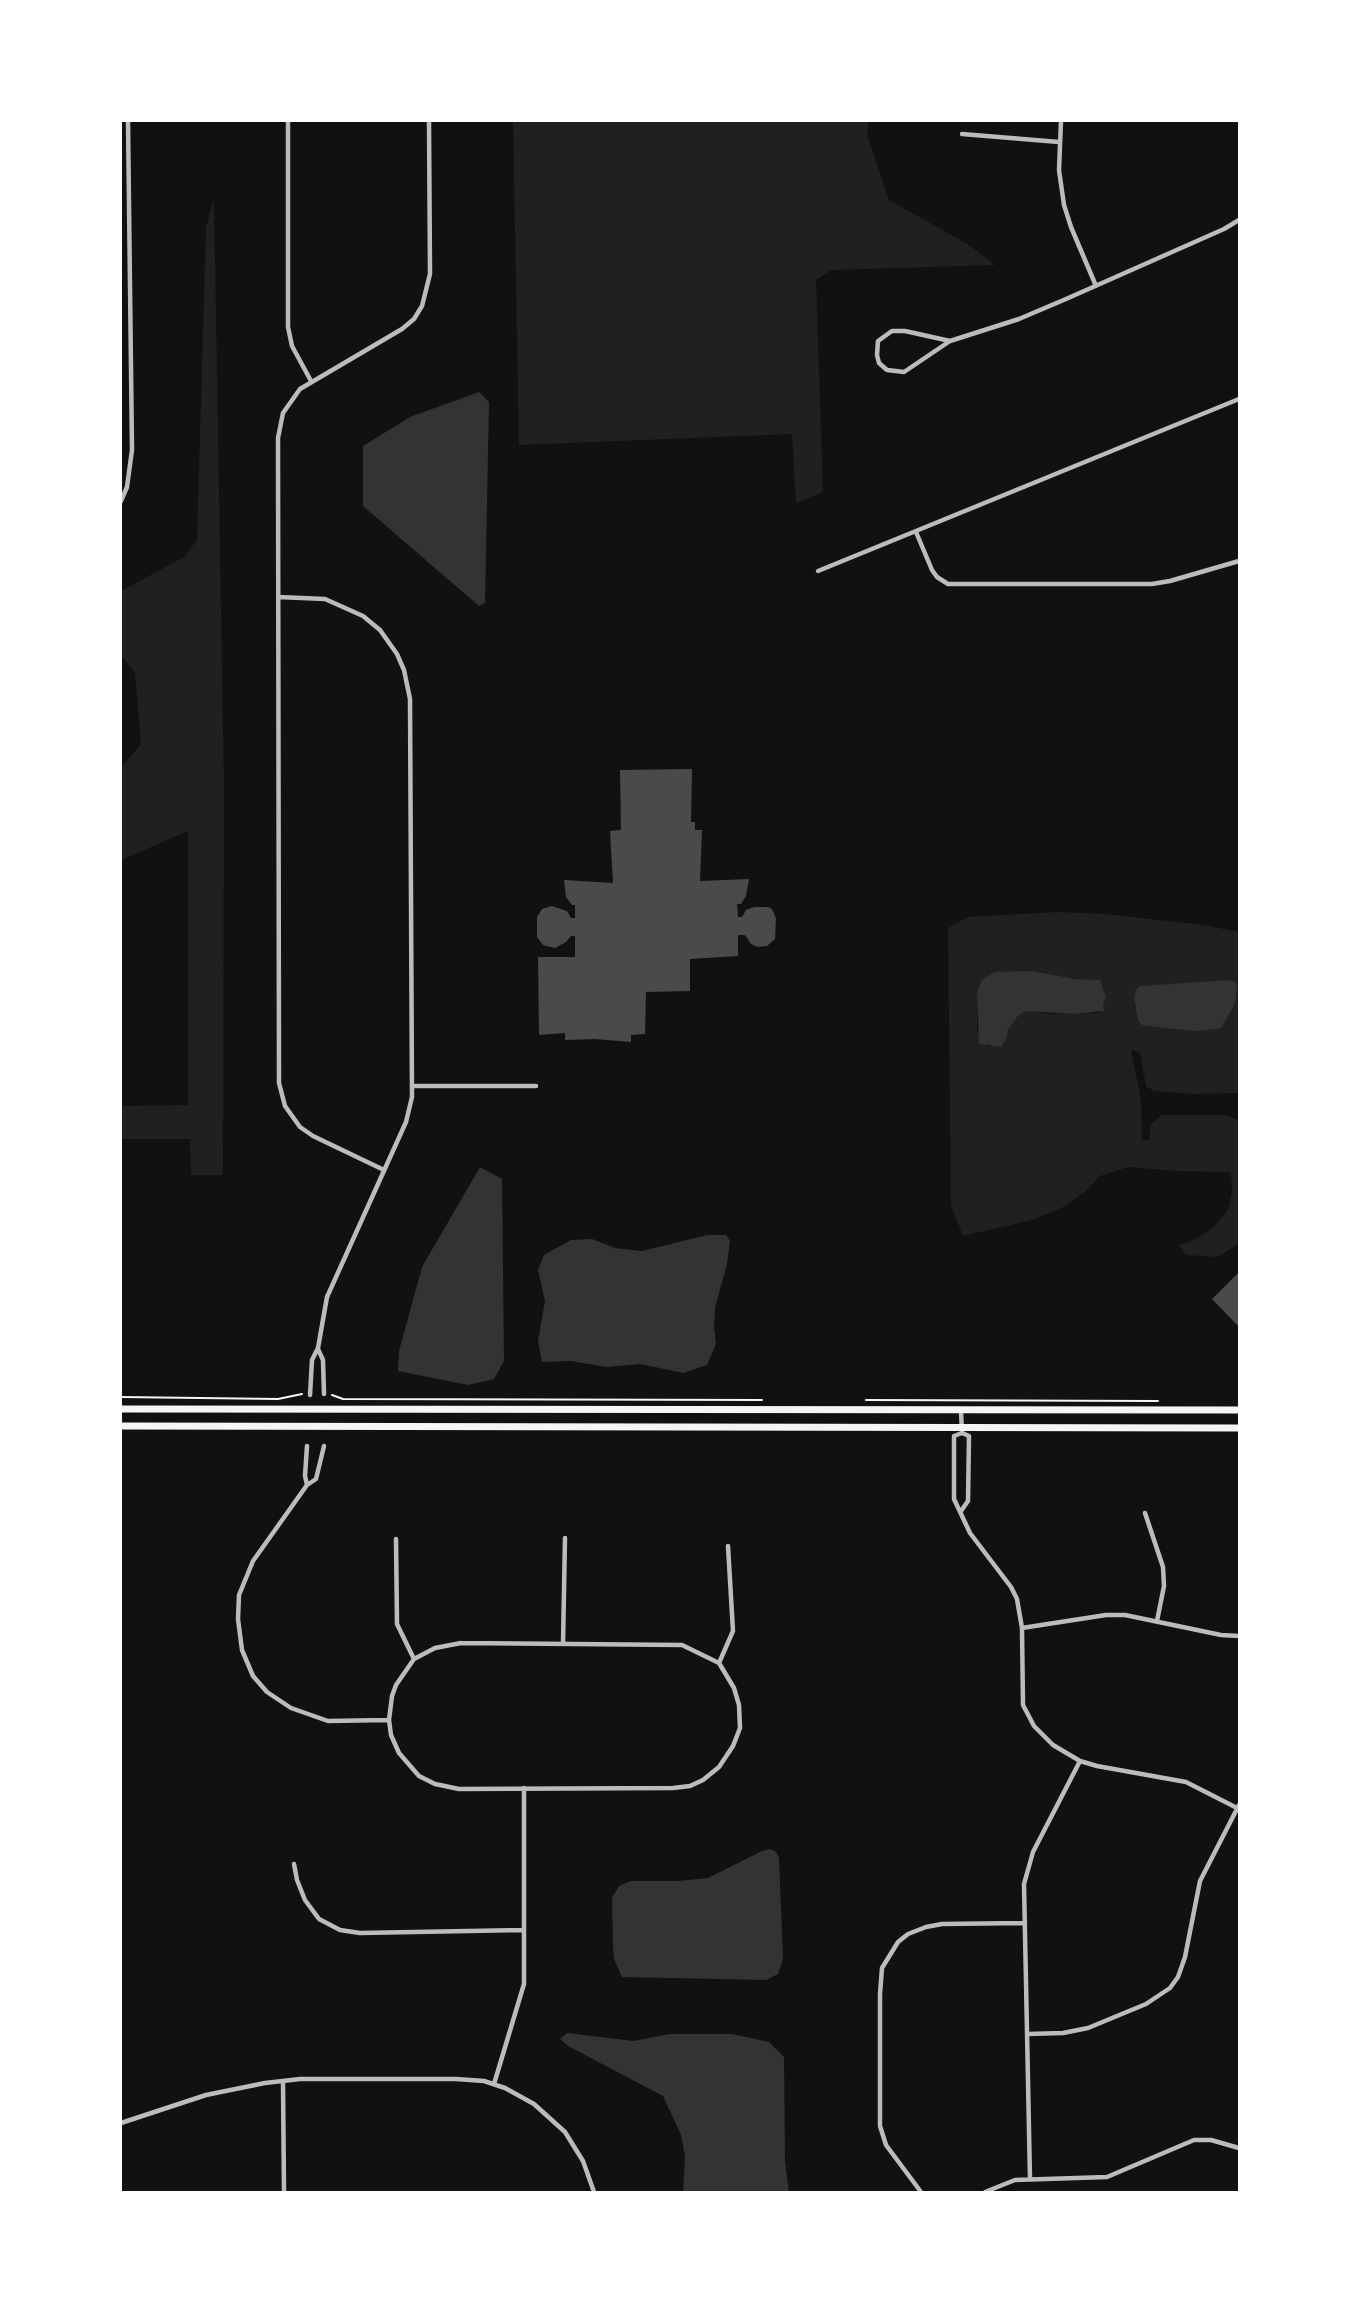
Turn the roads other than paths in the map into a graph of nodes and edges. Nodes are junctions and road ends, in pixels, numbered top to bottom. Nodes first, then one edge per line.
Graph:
1 (128, 121) edge
2 (288, 121) edge
3 (429, 121) edge
4 (1061, 121) edge
5 (962, 134) dead end
6 (1059, 142) junction
7 (121, 168) edge
8 (128, 168) junction
9 (1239, 220) edge
10 (1096, 286) junction
11 (121, 330) edge
12 (130, 330) junction
13 (950, 341) junction
14 (311, 381) junction
15 (1239, 399) edge
16 (121, 501) edge
17 (916, 532) junction
18 (1239, 561) edge
19 (818, 571) dead end
20 (278, 597) junction
21 (412, 1086) junction
22 (536, 1086) dead end
23 (384, 1170) junction
24 (318, 1349) junction
25 (324, 1394) dead end
26 (307, 1395) road end
27 (121, 1409) edge
28 (961, 1410) junction
29 (1239, 1410) edge
30 (121, 1426) edge
31 (1239, 1428) edge
32 (961, 1430) junction
33 (307, 1446) dead end
34 (324, 1446) dead end
35 (307, 1485) junction
36 (961, 1511) junction
37 (1146, 1513) dead end
38 (565, 1538) dead end
39 (396, 1539) dead end
40 (729, 1546) dead end
41 (1157, 1621) junction
42 (1022, 1628) junction
43 (1239, 1636) edge
44 (563, 1644) junction
45 (414, 1658) junction
46 (719, 1663) junction
47 (389, 1720) junction
48 (1080, 1760) junction
49 (524, 1788) junction
50 (1239, 1807) edge
51 (294, 1864) dead end
52 (1025, 1923) junction
53 (524, 1930) junction
54 (1028, 2034) junction
55 (283, 2081) junction
56 (494, 2084) junction
57 (121, 2123) edge
58 (1239, 2148) edge
59 (1030, 2179) junction
60 (284, 2192) edge
61 (594, 2192) edge
62 (921, 2192) edge
63 (985, 2192) edge

1 - 8 street
2 - 14 street
3 - 14 street
4 - 6 street
5 - 6 street
6 - 10 street
7 - 8 street
8 - 12 street
9 - 10 street
10 - 13 street
11 - 12 street
12 - 16 street
13 - 13 street
14 - 20 street
15 - 17 street
17 - 18 street
17 - 19 street
20 - 21 street
20 - 23 street
21 - 22 street
21 - 23 street
23 - 24 street
24 - 25 street
24 - 26 street
27 - 28 main road
28 - 29 main road
28 - 32 street
30 - 32 main road
31 - 32 main road
32 - 36 street
32 - 36 street
33 - 35 street
34 - 35 street
35 - 47 street
36 - 42 street
37 - 41 street
38 - 44 street
39 - 45 street
40 - 46 street
41 - 42 street
41 - 43 street
42 - 48 street
44 - 45 street
44 - 46 street
45 - 47 street
46 - 49 street
47 - 49 street
48 - 50 street
48 - 52 street
49 - 53 street
50 - 54 street
51 - 53 street
52 - 54 street
52 - 62 street
53 - 56 street
54 - 59 street
55 - 56 street
55 - 57 street
55 - 60 street
56 - 61 street
58 - 59 street
59 - 63 street

